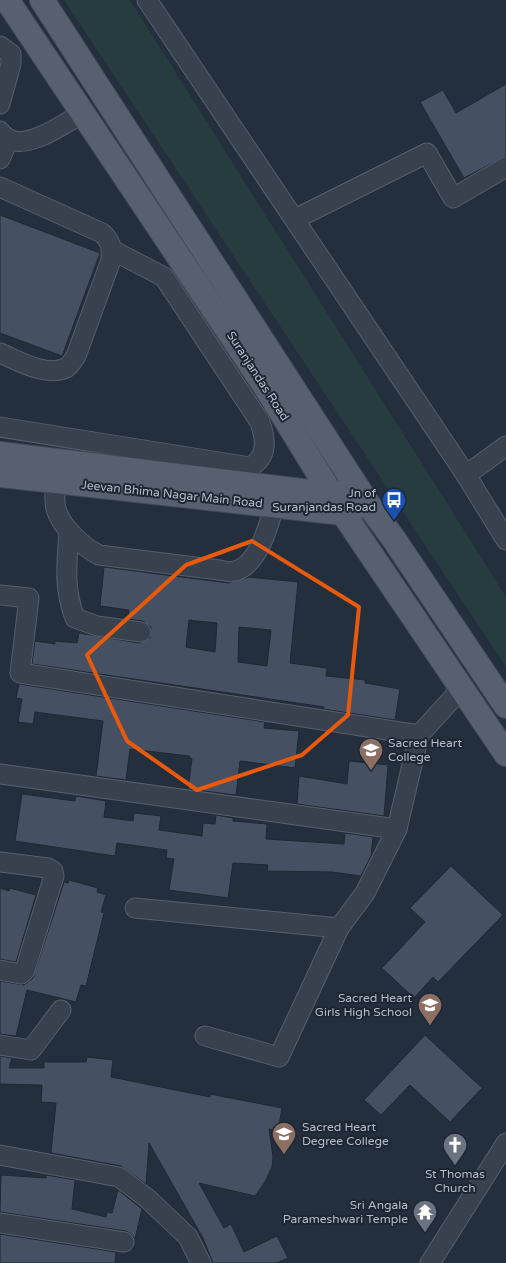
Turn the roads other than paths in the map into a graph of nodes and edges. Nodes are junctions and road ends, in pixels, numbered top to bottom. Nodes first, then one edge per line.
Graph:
1 (7, 0) edge
2 (42, 0) edge
3 (147, 0) edge
4 (0, 46) edge
5 (0, 104) edge
6 (83, 113) junction
7 (4, 135) edge
8 (0, 159) edge
9 (506, 167) edge
10 (0, 187) edge
11 (295, 219) junction
12 (112, 250) junction
13 (0, 353) edge
14 (0, 427) edge
15 (506, 446) edge
16 (0, 454) edge
17 (0, 475) edge
18 (466, 475) junction
19 (55, 481) junction
20 (362, 496) junction
21 (338, 503) junction
22 (274, 505) junction
23 (69, 531) junction
24 (506, 540) edge
25 (0, 594) edge
26 (141, 632) dead end
27 (461, 689) junction
28 (506, 706) edge
29 (419, 735) junction
30 (506, 754) edge
31 (0, 774) edge
32 (397, 829) junction
33 (0, 862) edge
34 (135, 908) dead end
35 (339, 928) junction
36 (0, 970) edge
37 (61, 1010) dead end
38 (205, 1036) dead end
39 (0, 1045) edge
40 (506, 1143) edge
41 (0, 1155) edge
42 (0, 1223) edge
43 (124, 1242) dead end
44 (201, 1263) edge
45 (430, 1263) edge

1 - 6 main road, Suranjandas Road
2 - 20 main road, Suranjandas Road
3 - 11 street
4 - 5 street
6 - 7 street
6 - 21 main road, Suranjandas Road
7 - 8 street
9 - 11 street
10 - 12 street
11 - 18 street
12 - 13 street
12 - 14 street
15 - 18 street
16 - 21 main road, Jeevan Bhima Nagar Main Road
17 - 19 main road, Jeevan Bhima Nagar Main Road
18 - 24 street
19 - 22 main road, Jeevan Bhima Nagar Main Road
19 - 23 street
20 - 21 main road
20 - 28 main road, Suranjandas Road
21 - 22 main road, Jeevan Bhima Nagar Main Road
21 - 27 main road, Suranjandas Road
22 - 23 street
23 - 26 street
25 - 29 street
27 - 29 street
27 - 30 main road, Suranjandas Road
29 - 32 street
31 - 32 street
32 - 35 street
33 - 36 street
34 - 35 street
35 - 38 street
37 - 39 street
40 - 45 street
41 - 44 street
42 - 43 street

